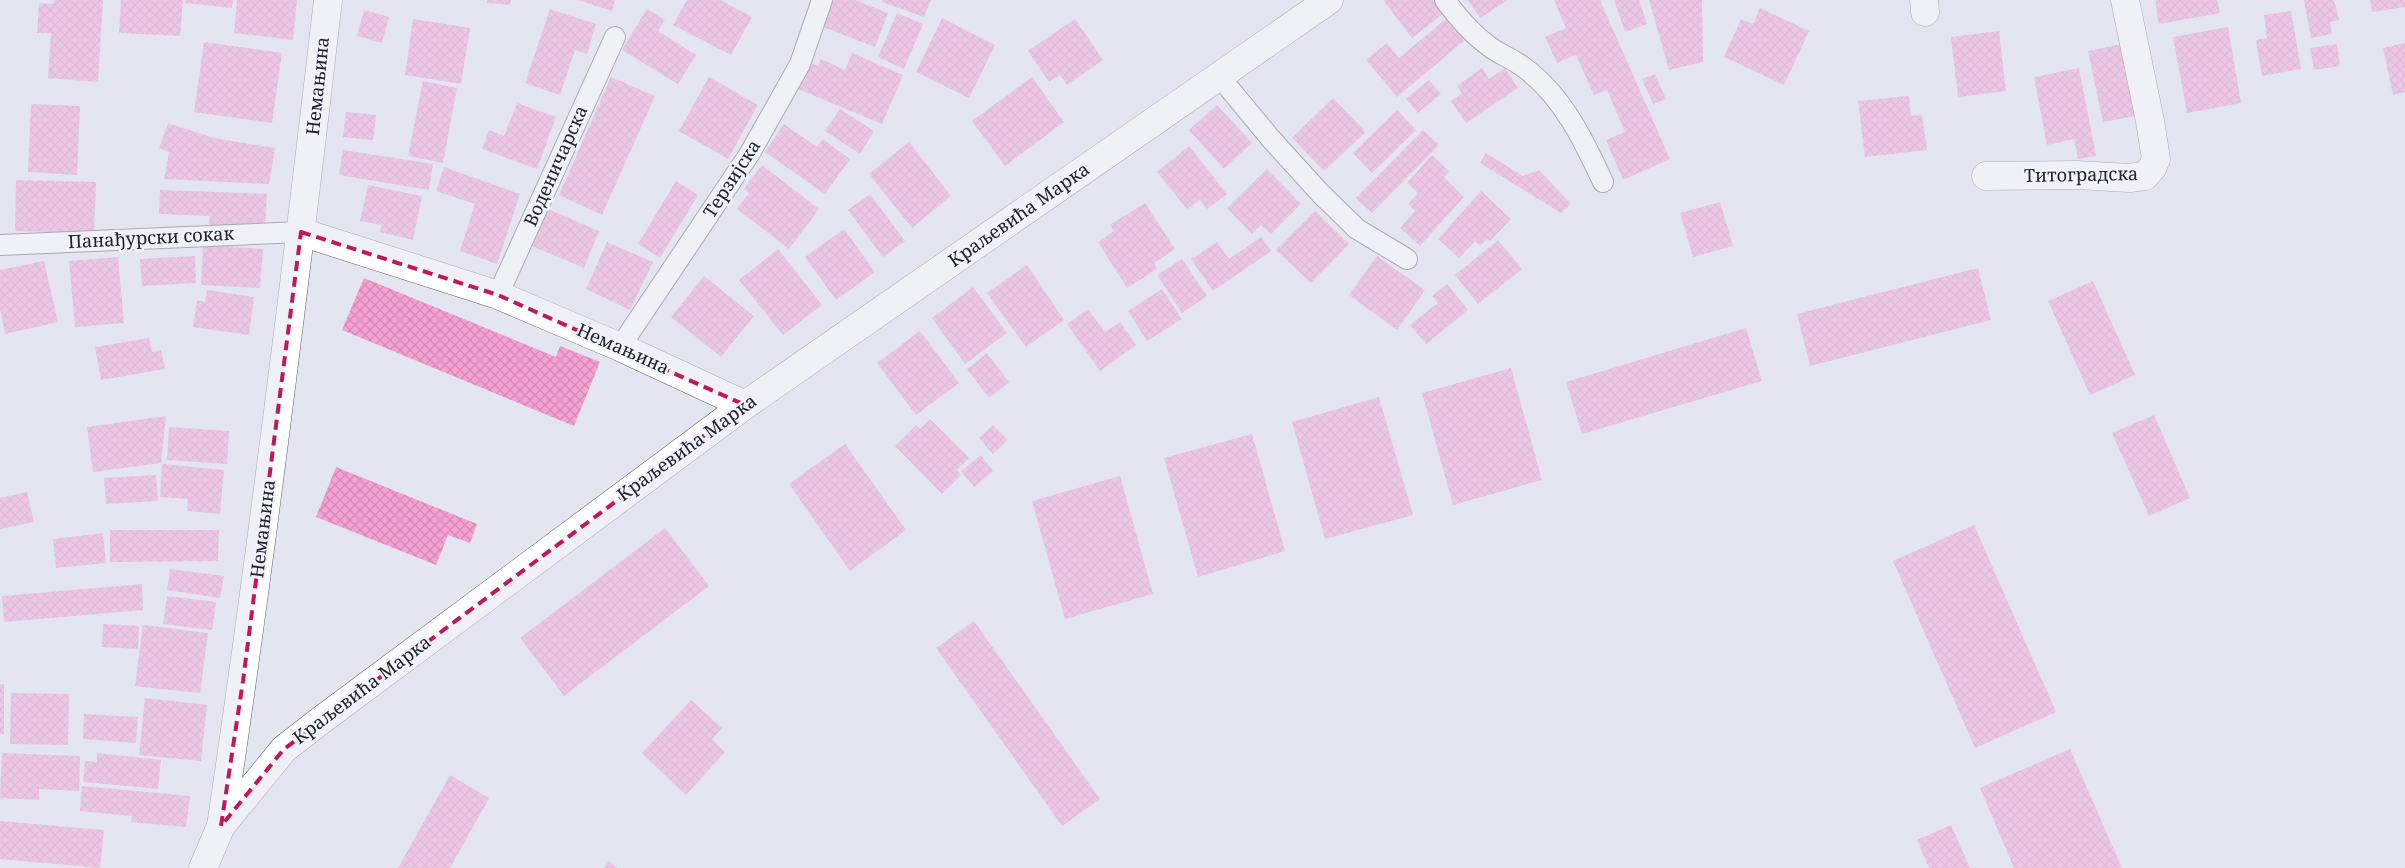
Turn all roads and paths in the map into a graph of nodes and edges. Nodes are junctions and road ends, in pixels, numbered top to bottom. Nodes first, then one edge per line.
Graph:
1 (328, 0) edge
2 (822, 0) edge
3 (1329, 0) edge
4 (1445, 0) edge
5 (2125, 0) edge
6 (615, 37) dead end
7 (1219, 76) junction
8 (1986, 176) dead end
9 (1603, 182) dead end
10 (301, 232) junction
11 (0, 245) edge
12 (1407, 259) dead end
13 (498, 295) junction
14 (620, 347) junction
15 (745, 405) junction
16 (221, 826) junction
17 (203, 868) edge

1 - 10 main road, Немањина
2 - 14 lane, Терзијска
3 - 7 main road, Краљевића Марка
4 - 9 lane
5 - 8 main road, Титоградска
6 - 13 lane, Воденичарска
7 - 12 lane
7 - 15 main road, Краљевића Марка
10 - 11 lane, Панађурски сокак
10 - 13 main road, Немањина
10 - 16 main road, Немањина
13 - 14 main road, Немањина
14 - 15 main road, Немањина
15 - 16 main road, Краљевића Марка
16 - 17 main road, Краљевића Марка

